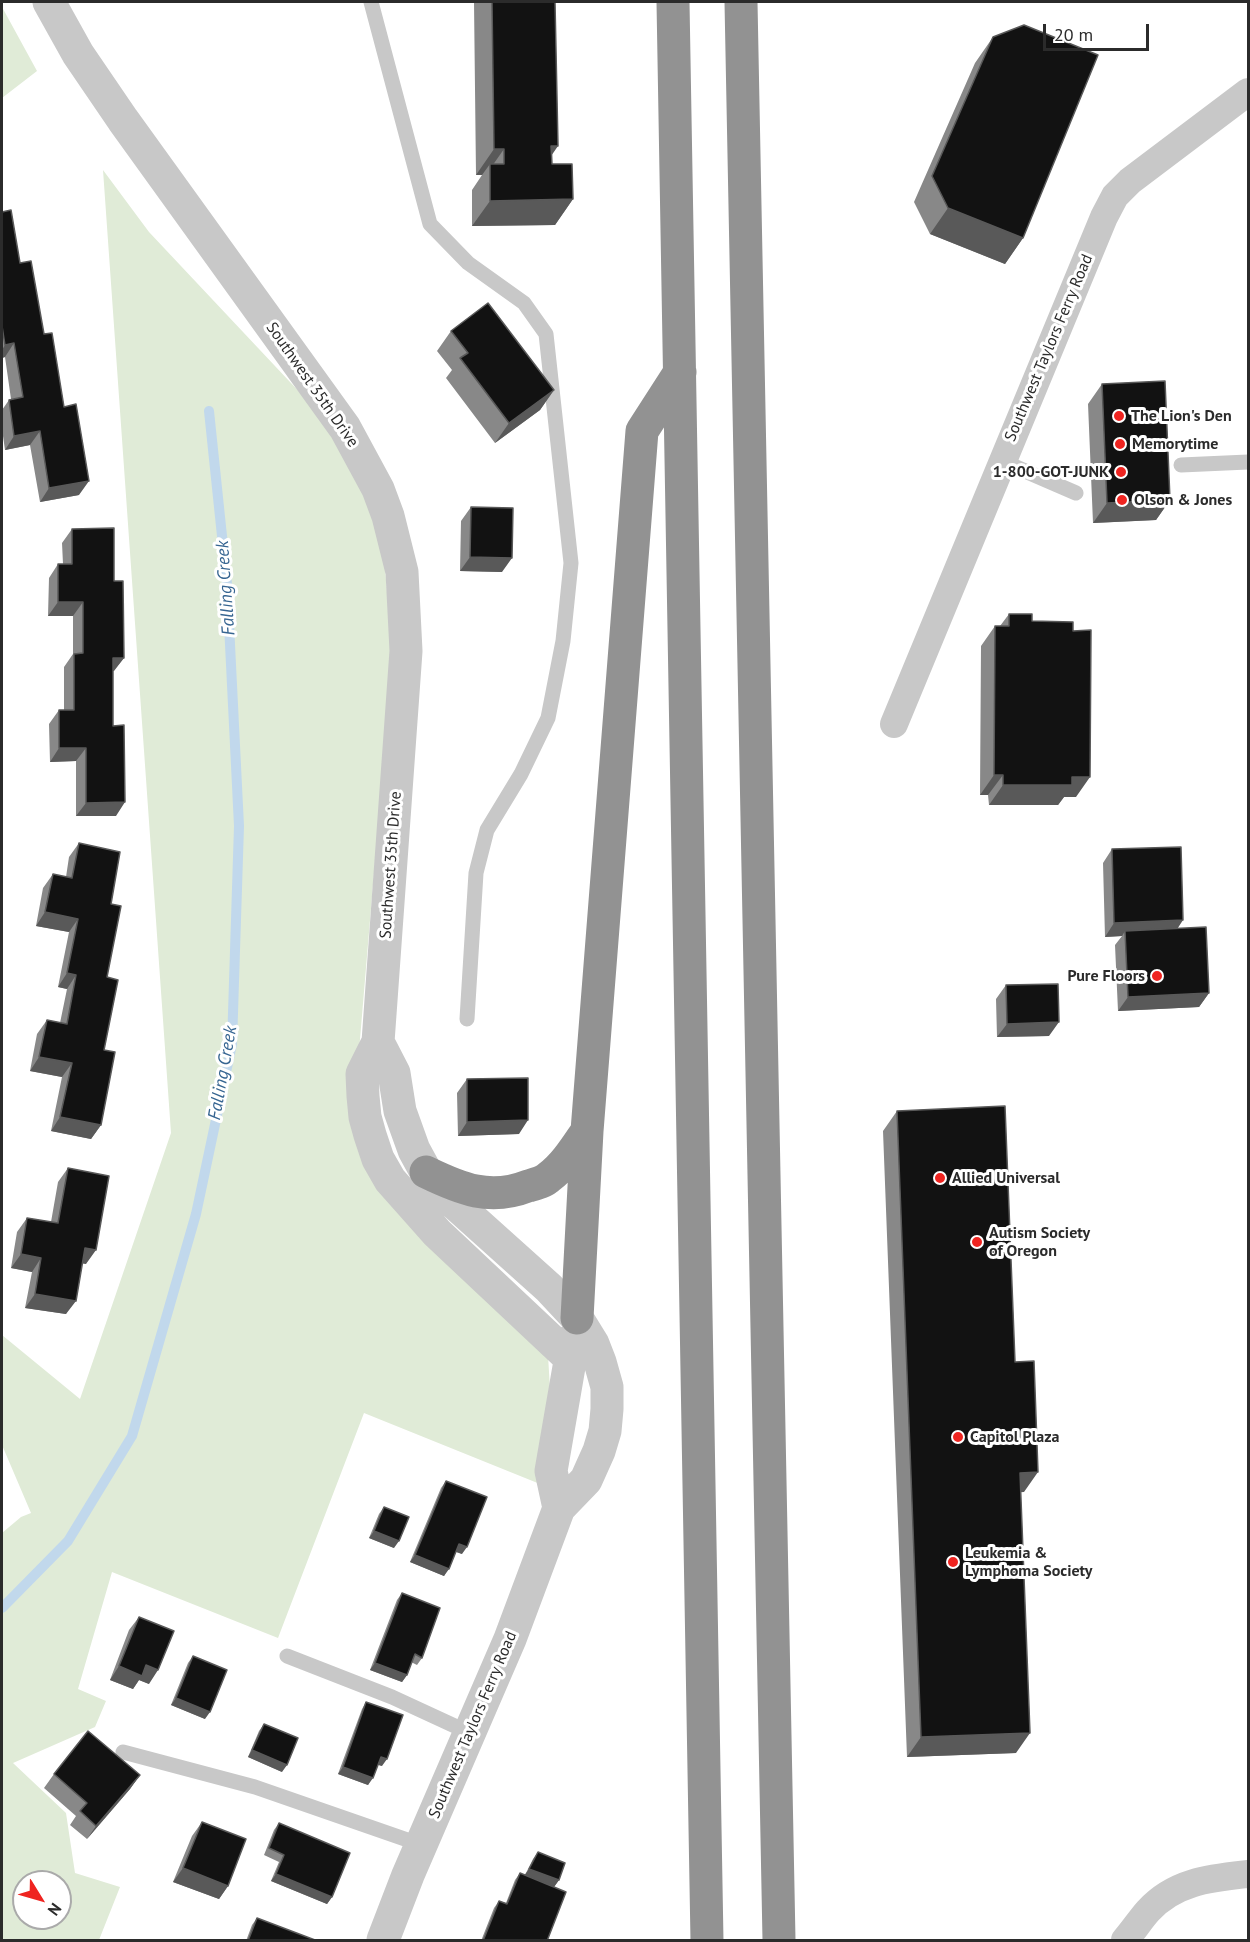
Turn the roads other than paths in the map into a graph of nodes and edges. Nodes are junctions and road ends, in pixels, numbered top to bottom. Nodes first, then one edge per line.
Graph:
1 (49, 2) edge
2 (371, 2) edge
3 (673, 2) edge
4 (741, 2) edge
5 (1248, 92) edge
6 (680, 372) junction
7 (1002, 461) junction
8 (1248, 462) edge
9 (1181, 465) dead end
10 (1076, 493) dead end
11 (894, 724) dead end
12 (467, 1019) dead end
13 (378, 1042) junction
14 (587, 1131) junction
15 (426, 1172) junction
16 (577, 1318) junction
17 (571, 1359) junction
18 (559, 1508) junction
19 (287, 1656) dead end
20 (470, 1733) junction
21 (123, 1752) dead end
22 (422, 1845) junction
23 (1248, 1874) edge
24 (383, 1941) edge
25 (707, 1941) edge
26 (779, 1941) edge
27 (1125, 1941) edge

1 - 13 street, Southwest 35th Drive
2 - 12 lane
3 - 6 highway
4 - 26 highway
5 - 7 street, Southwest Taylors Ferry Road
6 - 14 highway
6 - 25 highway
7 - 10 lane
7 - 11 street, Southwest Taylors Ferry Road
8 - 9 lane
13 - 15 street
13 - 17 street, Southwest 35th Drive
14 - 15 highway
14 - 16 highway
15 - 16 street
16 - 17 street
16 - 18 street, Southwest Taylors Ferry Road
17 - 18 street
18 - 20 street, Southwest Taylors Ferry Road
19 - 20 lane
20 - 22 street, Southwest Taylors Ferry Road
21 - 22 lane
22 - 24 street, Southwest Taylors Ferry Road
23 - 27 street

